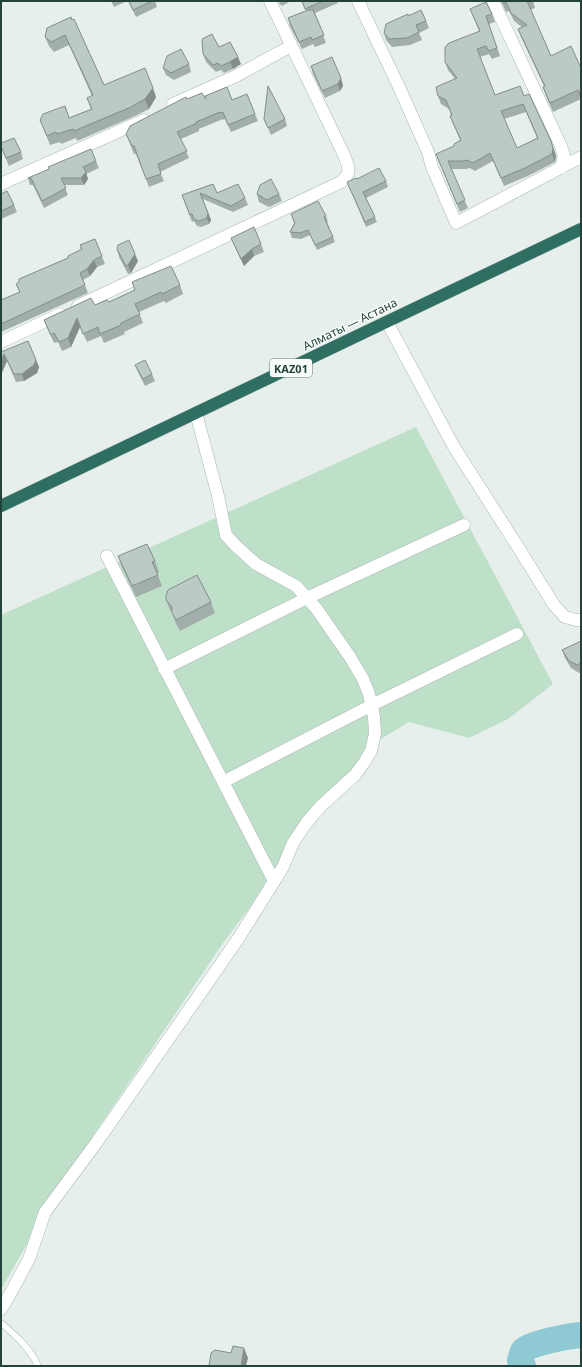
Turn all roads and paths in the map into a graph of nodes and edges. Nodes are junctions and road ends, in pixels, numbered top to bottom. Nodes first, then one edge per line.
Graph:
1 (270, 1) edge
2 (358, 1) edge
3 (493, 1) edge
4 (291, 46) junction
5 (164, 109) edge
6 (153, 115) edge
7 (581, 157) edge
8 (560, 168) junction
9 (1, 184) edge
10 (581, 229) edge
11 (387, 322) junction
12 (1, 342) edge
13 (196, 413) junction
14 (1, 506) edge
15 (464, 524) dead end
16 (107, 556) dead end
17 (307, 598) junction
18 (581, 620) edge
19 (517, 634) dead end
20 (164, 669) junction
21 (372, 705) junction
22 (223, 782) junction
23 (274, 881) junction
24 (1, 1309) edge
25 (1, 1323) edge
26 (38, 1366) edge

1 - 4 street
2 - 8 street
3 - 8 street
4 - 5 street
4 - 12 street
6 - 9 street
7 - 8 street
10 - 11 highway, Алматы — Астана / KАZ01
11 - 13 highway, Алматы — Астана / KАZ01
11 - 18 street
13 - 14 highway, Алматы — Астана / KАZ01
13 - 17 street
15 - 17 street
16 - 20 street
17 - 20 street
17 - 21 street
19 - 21 street
20 - 22 street
21 - 22 street
21 - 23 street
22 - 23 street
23 - 24 street
25 - 26 lane

